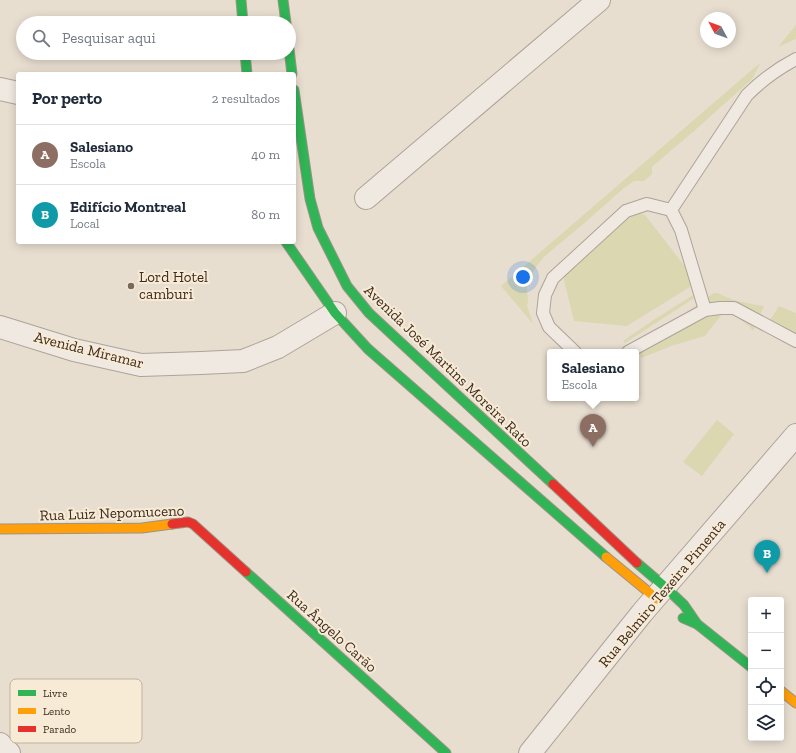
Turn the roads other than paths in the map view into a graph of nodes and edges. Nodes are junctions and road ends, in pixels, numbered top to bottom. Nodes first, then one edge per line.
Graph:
1 (240, 0) edge
2 (283, 0) edge
3 (599, 0) edge
4 (242, 16) edge
5 (285, 16) edge
6 (796, 59) edge
7 (246, 60) edge
8 (290, 60) edge
9 (247, 72) edge
10 (292, 72) edge
11 (0, 89) edge
12 (16, 93) edge
13 (296, 104) edge
14 (366, 198) dead end
15 (671, 210) junction
16 (287, 244) edge
17 (705, 310) junction
18 (335, 313) junction
19 (0, 327) edge
20 (796, 341) edge
21 (572, 349) edge
22 (634, 349) edge
23 (796, 435) edge
24 (0, 529) edge
25 (199, 530) joint
26 (661, 596) junction
27 (673, 612) dead end
28 (697, 624) junction
29 (748, 665) edge
30 (784, 693) edge
31 (796, 703) edge
32 (0, 744) edge
33 (9, 753) edge
34 (446, 753) edge
35 (530, 753) edge

1 - 4 street
2 - 5 street
3 - 14 street
6 - 15 lane
7 - 9 street
8 - 10 street
11 - 12 street
13 - 26 street, Avenida José Martins Moreira Rato
15 - 17 lane
15 - 21 lane
16 - 18 street
17 - 20 lane
17 - 22 lane
18 - 19 street, Avenida Miramar
18 - 26 street
23 - 26 street, Rua Belmiro Texeira Pimenta
24 - 25 street, Rua Luiz Nepomuceno
25 - 34 street, Rua Ângelo Carão
26 - 28 street
26 - 35 street, Rua Belmiro Texeira Pimenta
27 - 28 street
28 - 29 street
30 - 31 street
32 - 33 street

